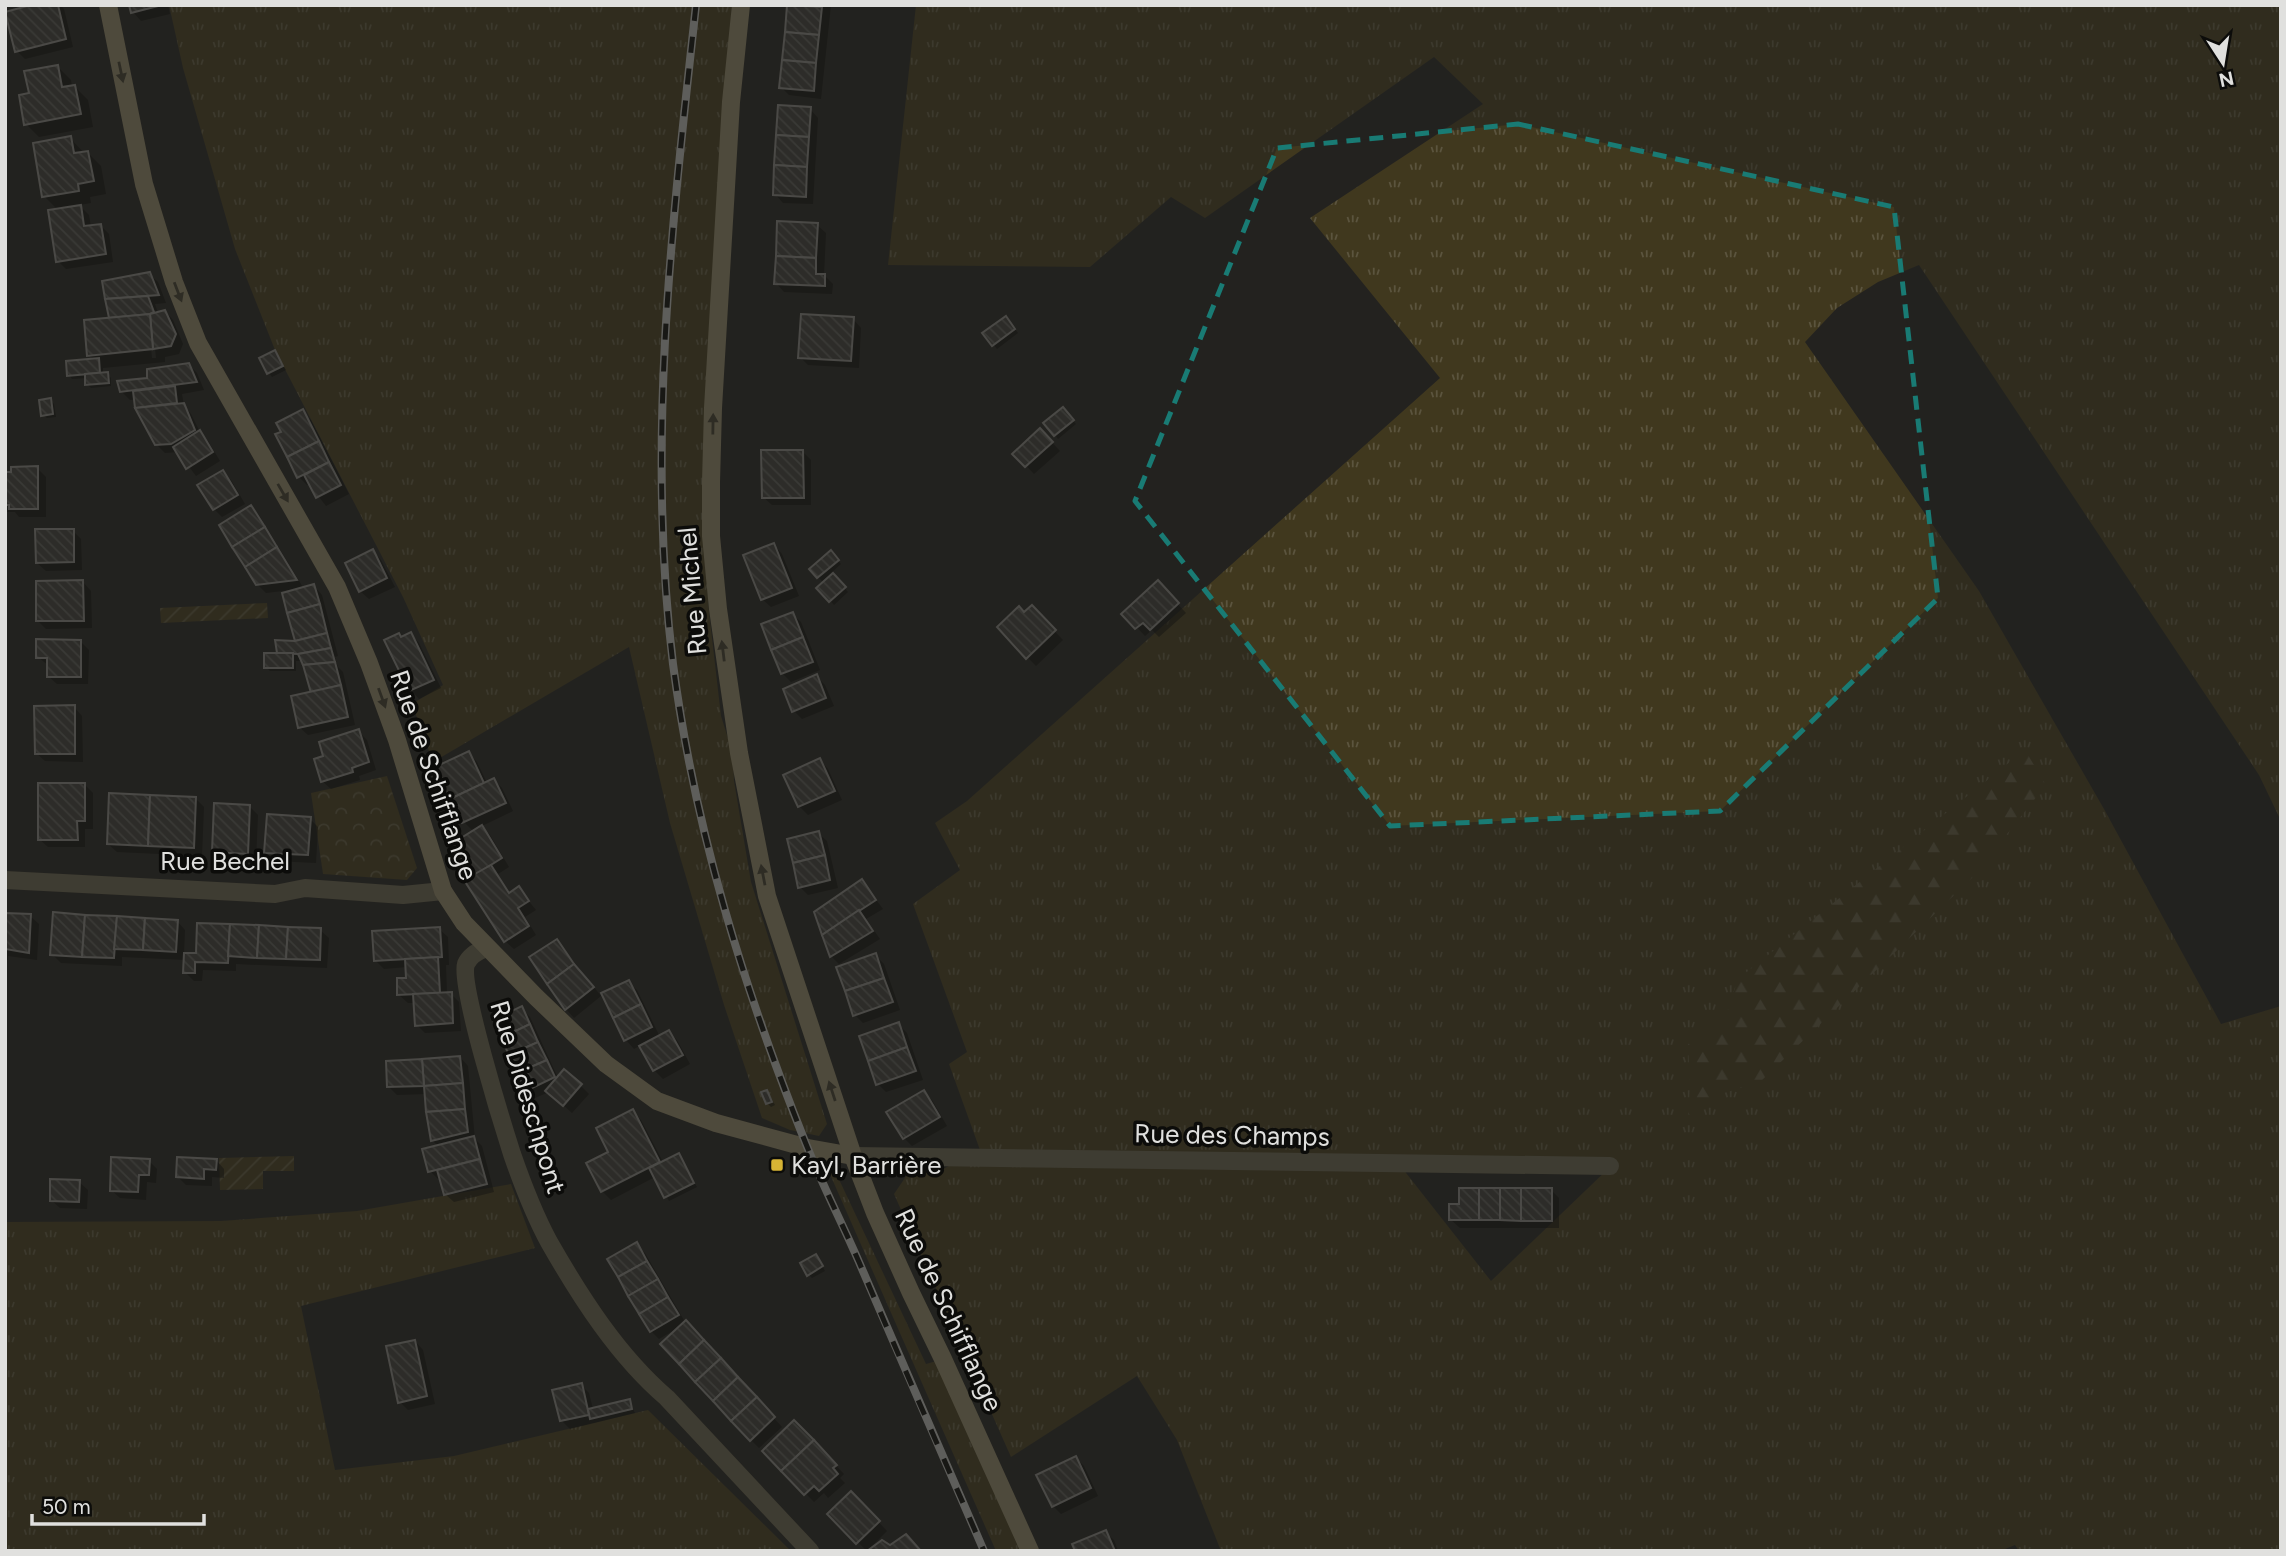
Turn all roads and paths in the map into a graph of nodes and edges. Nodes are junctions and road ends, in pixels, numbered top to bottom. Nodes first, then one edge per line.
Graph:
1 (108, 5) edge
2 (741, 5) edge
3 (5, 880) edge
4 (443, 891) junction
5 (486, 948) junction
6 (853, 1156) junction
7 (1610, 1166) dead end
8 (810, 1551) edge
9 (1030, 1551) edge

1 -> 4 main road, Rue de Schifflange
6 -> 2 main road, Rue Michel
3 - 4 street, Rue Bechel
4 - 5 main road, Rue de Schifflange
5 - 6 main road, Rue de Schifflange
5 - 8 street, Rue Dideschpont
6 - 7 street, Rue des Champs
6 - 9 main road, Rue de Schifflange

